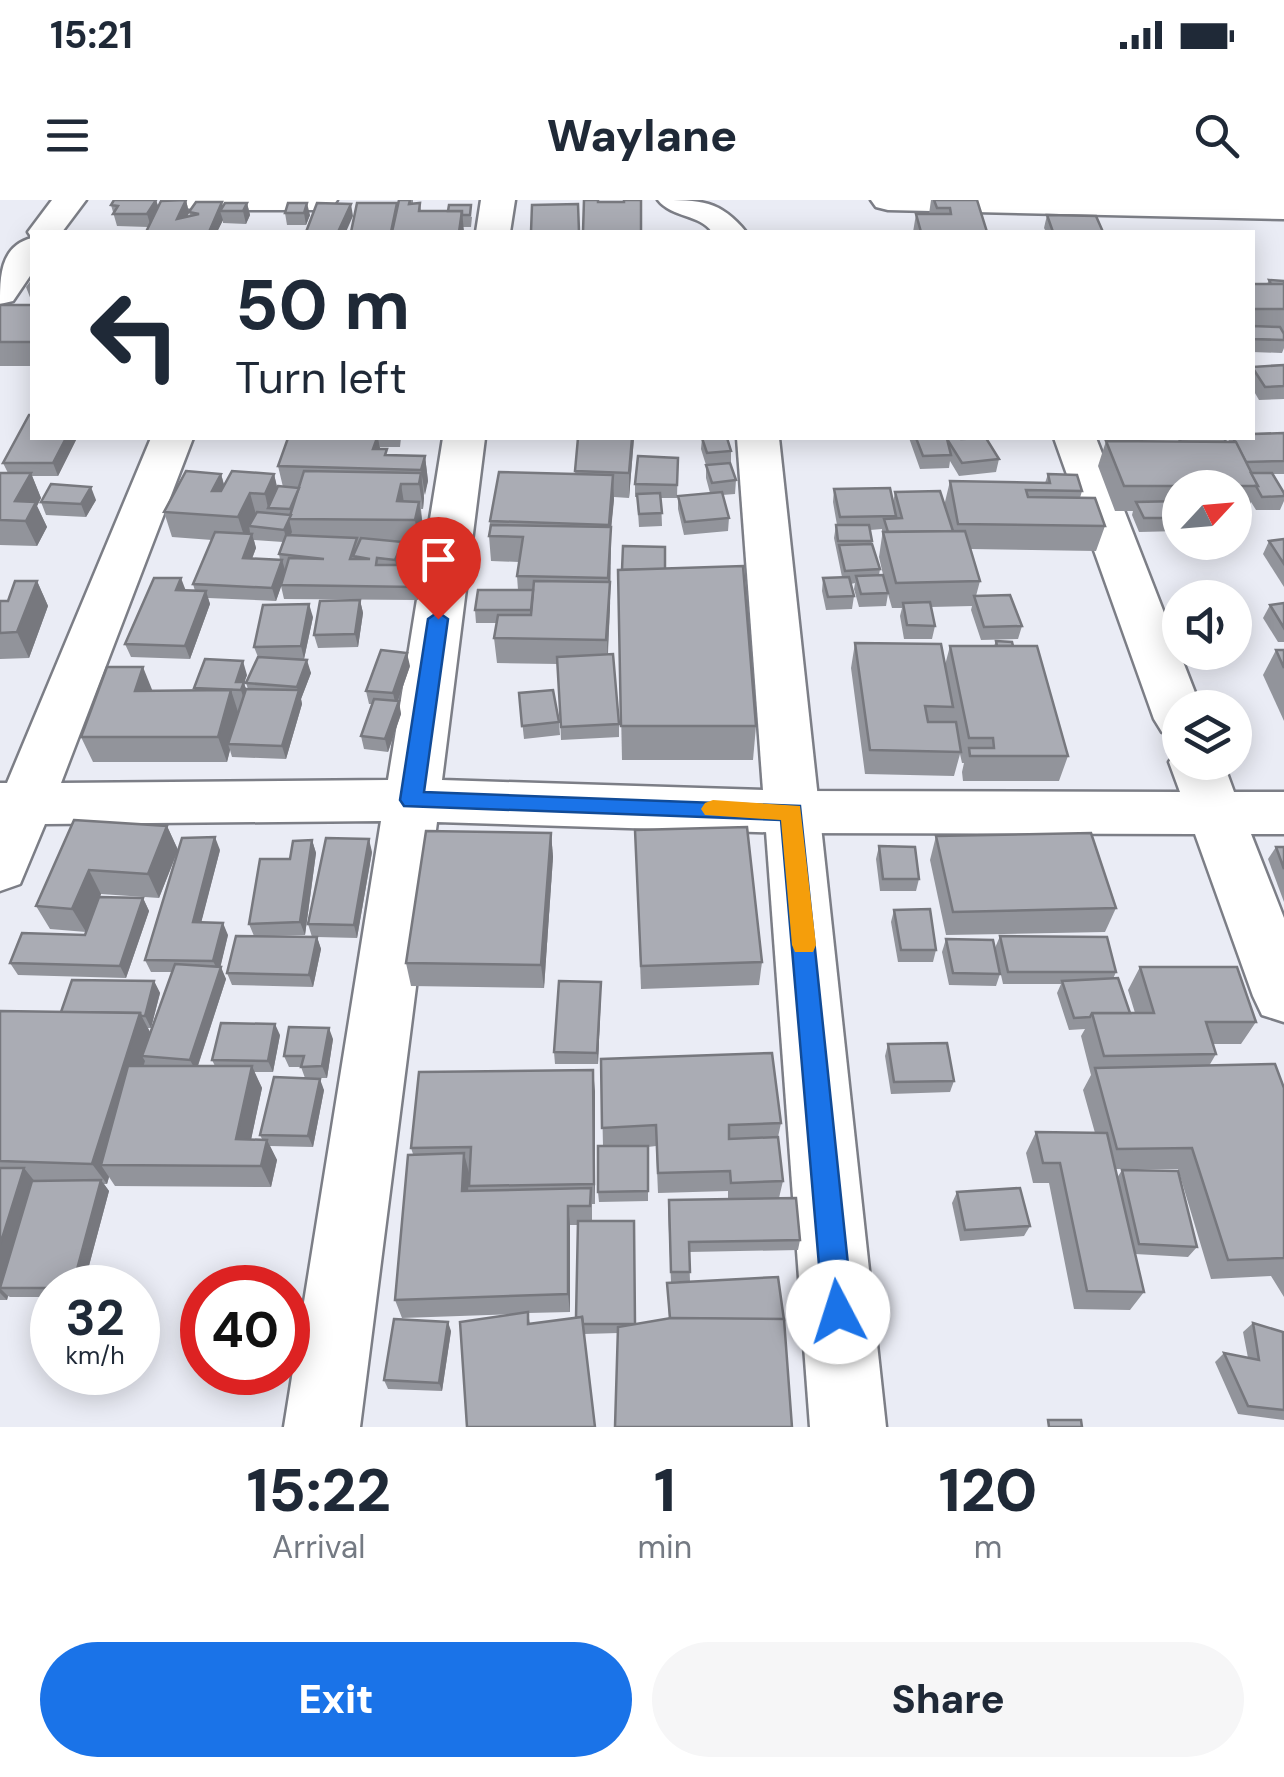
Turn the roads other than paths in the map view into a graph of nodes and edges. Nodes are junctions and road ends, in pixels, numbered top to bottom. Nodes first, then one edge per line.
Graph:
1 (69, 200) edge
2 (195, 200) edge
3 (320, 200) edge
4 (498, 200) edge
5 (675, 200) edge
6 (888, 200) edge
7 (267, 201) edge
8 (1274, 213) edge
9 (993, 218) edge
10 (46, 230) edge
11 (255, 230) edge
12 (494, 230) edge
13 (728, 230) edge
14 (30, 252) edge
15 (0, 293) edge
16 (171, 440) edge
17 (464, 440) edge
18 (758, 440) edge
19 (1076, 440) edge
20 (1169, 690) edge
21 (1206, 788) edge
22 (412, 800) junction
23 (13, 804) edge
24 (792, 812) junction
25 (1284, 813) edge
26 (0, 868) edge
27 (1284, 996) edge
28 (322, 1427) edge
29 (848, 1427) edge

1 - 10 street
2 - 7 street
3 - 7 street
4 - 12 street
5 - 13 street
6 - 9 street
7 - 11 street
8 - 9 street
14 - 15 street
16 - 23 street
17 - 22 street
18 - 24 street
19 - 20 street
21 - 24 street
21 - 25 street
21 - 27 street
22 - 23 street
22 - 24 street
22 - 28 street
23 - 26 street
24 - 29 street

